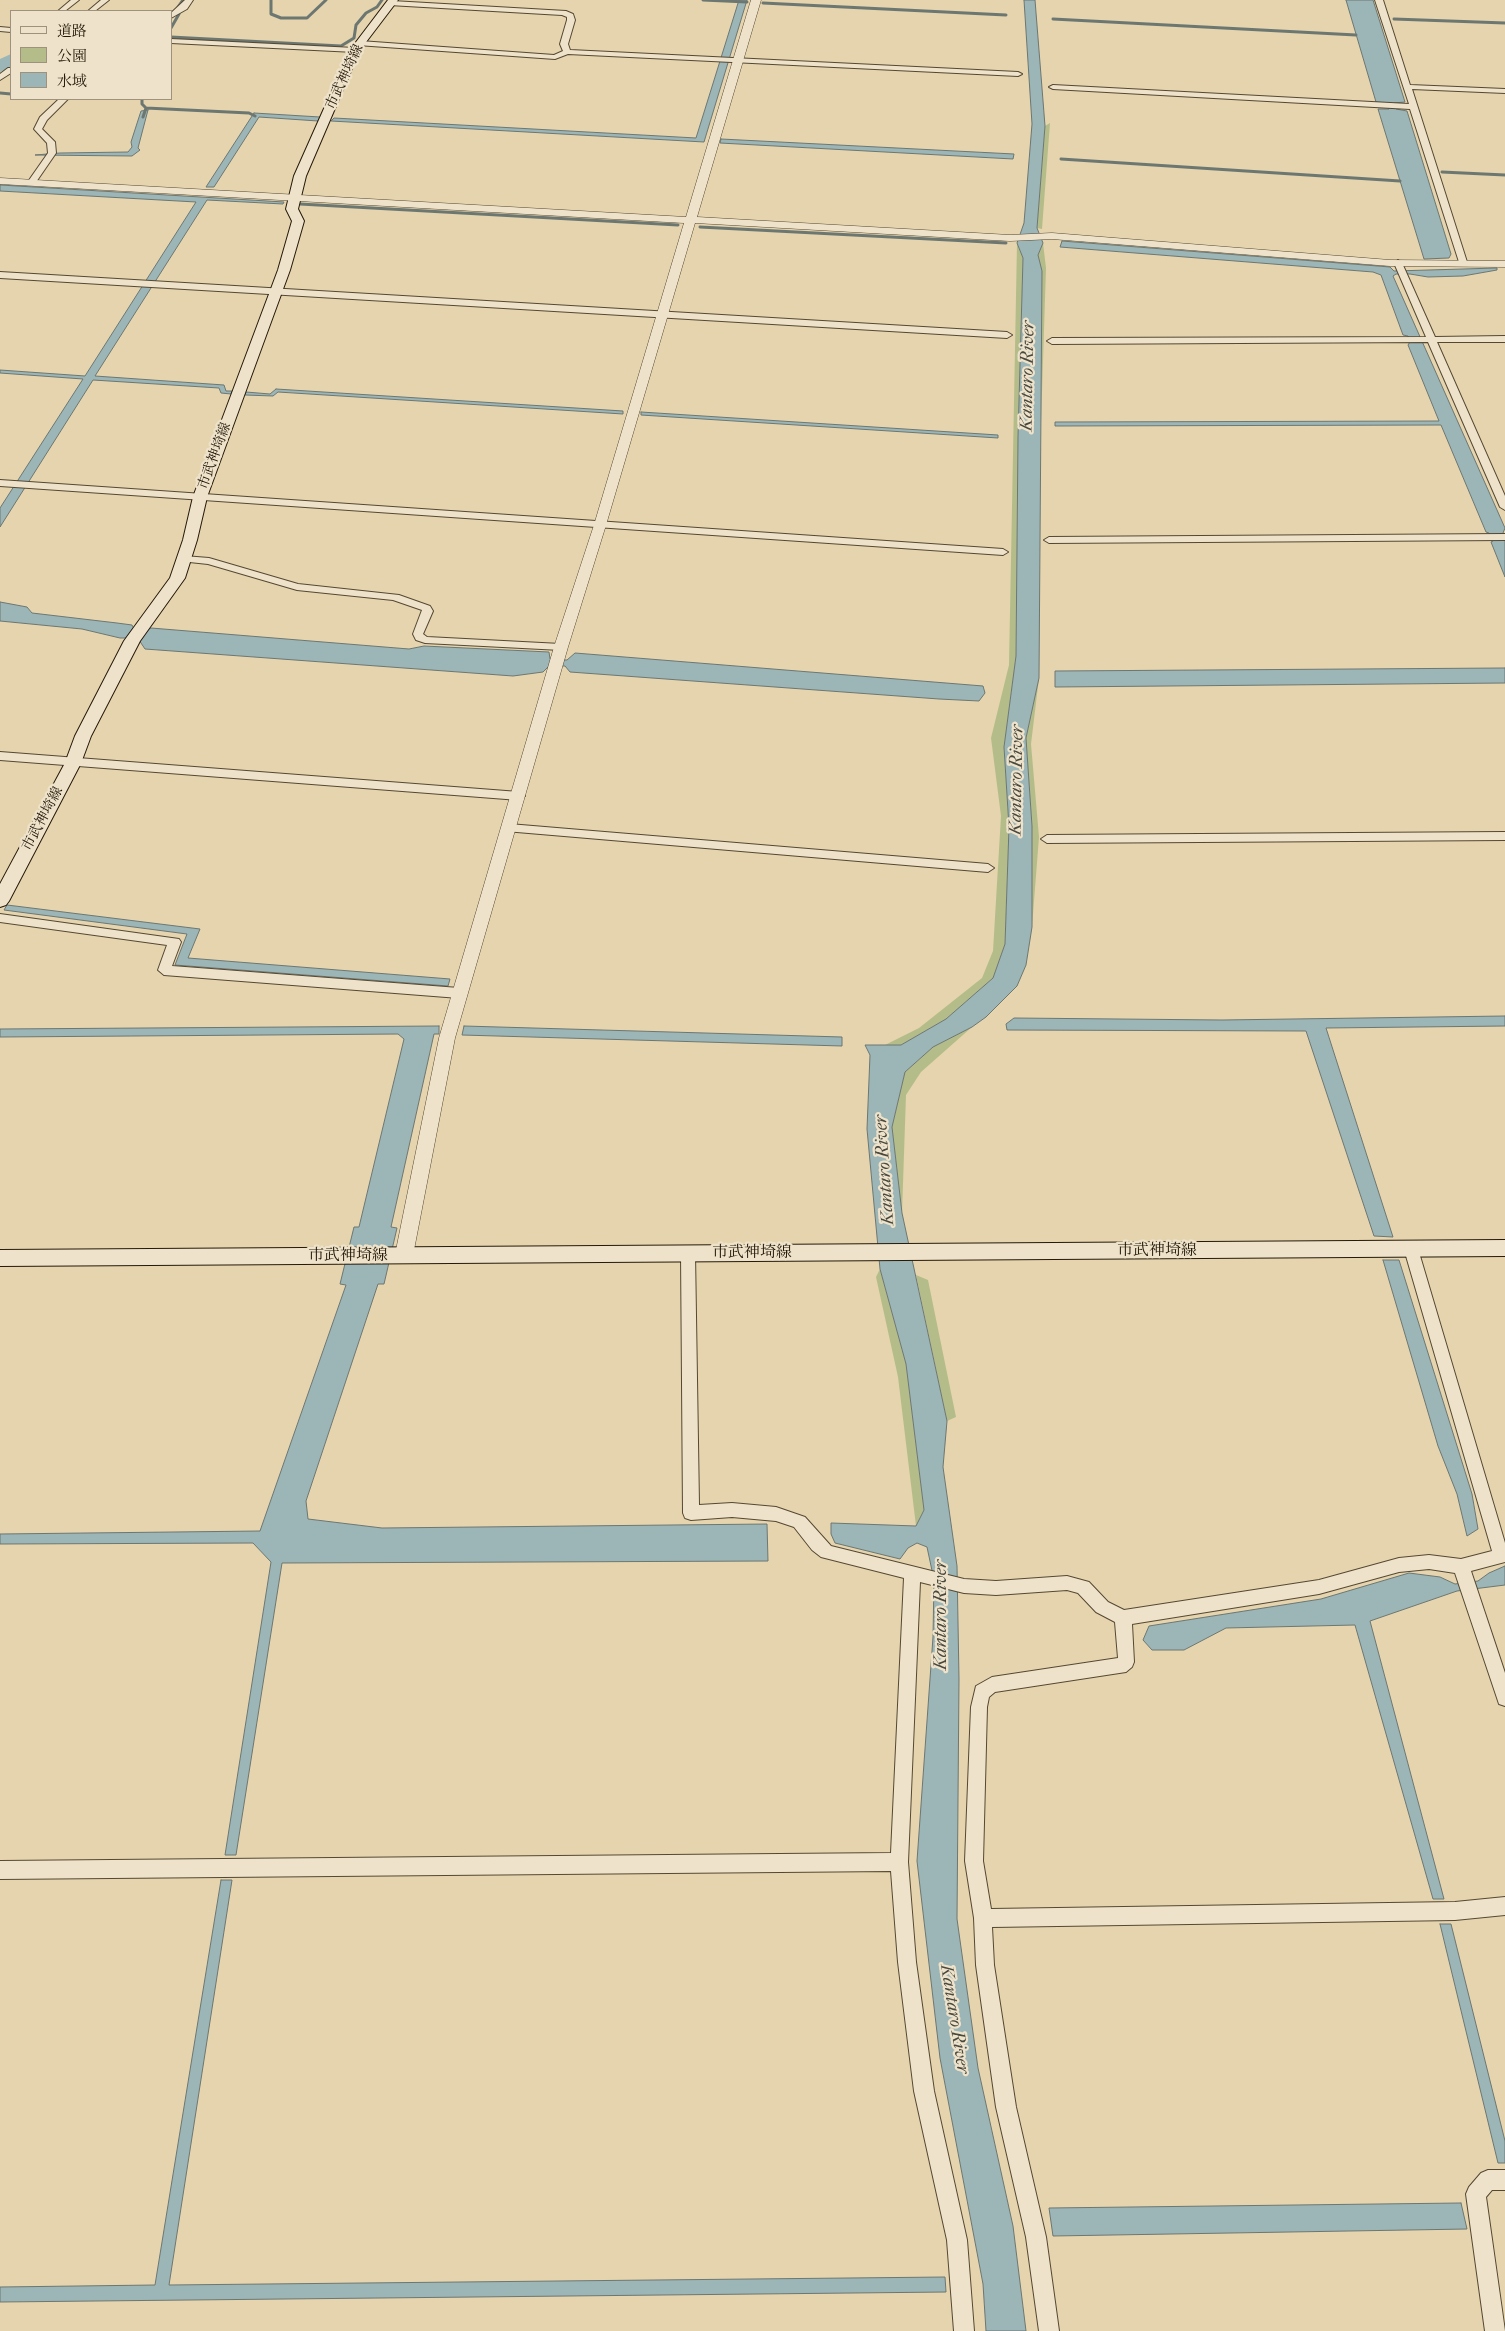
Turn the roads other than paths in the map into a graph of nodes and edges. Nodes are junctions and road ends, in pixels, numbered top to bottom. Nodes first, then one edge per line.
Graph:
1 (75, 0) edge
2 (105, 0) edge
3 (189, 0) edge
4 (492, 0) edge
5 (756, 0) edge
6 (1378, 0) edge
7 (393, 2) edge
8 (488, 8) junction
9 (62, 10) edge
10 (92, 10) edge
11 (172, 15) edge
12 (172, 41) edge
13 (357, 47) junction
14 (567, 52) junction
15 (735, 60) junction
16 (1018, 74) dead end
17 (1052, 87) dead end
18 (1407, 87) junction
19 (1505, 91) edge
20 (62, 100) edge
21 (1413, 107) junction
22 (0, 181) edge
23 (31, 183) junction
24 (293, 198) junction
25 (689, 221) junction
26 (1463, 262) junction
27 (1505, 264) edge
28 (1401, 269) junction
29 (0, 274) edge
30 (275, 292) junction
31 (663, 314) junction
32 (1007, 335) dead end
33 (1505, 339) edge
34 (1429, 340) junction
35 (1052, 342) dead end
36 (0, 483) edge
37 (200, 497) junction
38 (1505, 507) edge
39 (600, 524) junction
40 (1505, 538) edge
41 (1049, 540) dead end
42 (1003, 552) dead end
43 (184, 559) junction
44 (558, 658) junction
45 (0, 756) edge
46 (73, 763) junction
47 (519, 796) junction
48 (509, 828) junction
49 (1505, 836) edge
50 (1047, 839) dead end
51 (988, 868) dead end
52 (0, 901) edge
53 (0, 918) edge
54 (459, 993) junction
55 (1505, 1248) edge
56 (1411, 1249) junction
57 (688, 1253) junction
58 (400, 1255) junction
59 (0, 1258) edge
60 (1503, 1556) edge
61 (920, 1574) junction
62 (1465, 1580) junction
63 (1123, 1618) junction
64 (1505, 1698) edge
65 (899, 1862) junction
66 (0, 1870) edge
67 (1505, 1906) edge
68 (983, 1918) junction
69 (1505, 2180) edge
70 (964, 2331) edge
71 (1049, 2331) edge
72 (1495, 2331) edge

1 - 9 street
2 - 10 street
3 - 11 street
4 - 8 street
5 - 15 street
6 - 18 street
7 - 8 street
7 - 13 main road, 市武神埼線
8 - 14 street
12 - 13 street
13 - 14 street
13 - 24 main road, 市武神埼線
14 - 15 street
15 - 16 street
15 - 25 street
17 - 21 street
18 - 19 street
18 - 21 street
20 - 23 street
21 - 26 street
22 - 23 street
23 - 24 street
24 - 25 street
24 - 30 main road, 市武神埼線
25 - 28 street
25 - 31 street
26 - 27 street
26 - 28 street
28 - 34 street
29 - 30 street
30 - 31 street
30 - 37 main road, 市武神埼線
31 - 32 street
31 - 39 street
33 - 34 street
34 - 35 street
34 - 38 street
36 - 37 street
37 - 39 street
37 - 43 main road, 市武神埼線
39 - 42 street
39 - 44 street
40 - 41 street
43 - 44 street
43 - 46 main road, 市武神埼線
44 - 47 street
45 - 46 street
46 - 47 street
46 - 52 main road, 市武神埼線
47 - 48 street
48 - 51 street
48 - 54 street
49 - 50 street
53 - 54 street
54 - 58 street
55 - 56 main road, 市武神埼線
56 - 57 main road, 市武神埼線
56 - 60 street
57 - 58 main road, 市武神埼線
57 - 61 street
58 - 59 main road, 市武神埼線
60 - 62 street
61 - 63 street
61 - 65 street
62 - 63 street
62 - 64 street
63 - 68 street
65 - 66 street
65 - 70 street
67 - 68 street
68 - 71 street
69 - 72 street

